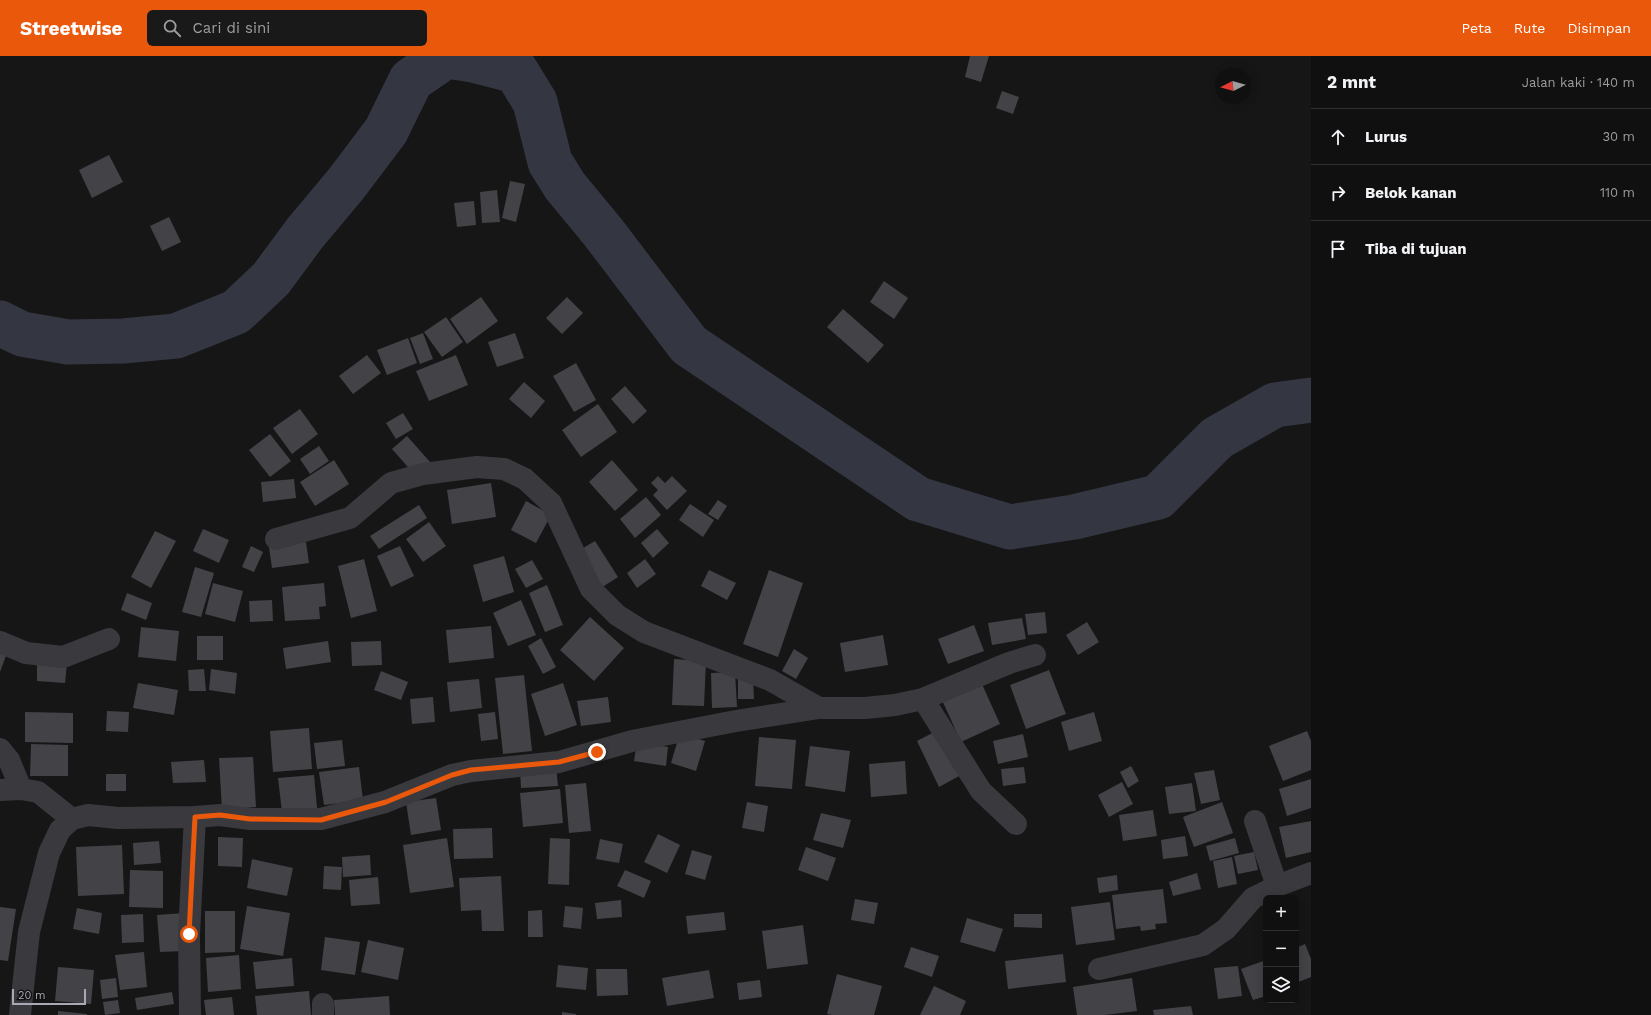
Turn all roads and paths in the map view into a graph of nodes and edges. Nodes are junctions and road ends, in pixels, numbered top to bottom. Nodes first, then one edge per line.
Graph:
1 (276, 539) dead end
2 (109, 639) dead end
3 (0, 642) edge
4 (1035, 655) dead end
5 (923, 699) junction
6 (819, 708) junction
7 (0, 748) edge
8 (22, 789) junction
9 (0, 790) edge
10 (195, 817) junction
11 (72, 819) junction
12 (1254, 822) dead end
13 (1016, 824) dead end
14 (1311, 874) edge
15 (1277, 886) junction
16 (1099, 969) dead end
17 (20, 1015) edge
18 (190, 1015) edge

1 - 6 street
2 - 3 street
4 - 5 street
5 - 6 street
5 - 13 street
6 - 10 street
7 - 8 street
8 - 9 street
8 - 11 street
10 - 11 street
10 - 18 street
11 - 17 street
12 - 15 street
14 - 15 street
15 - 16 street

